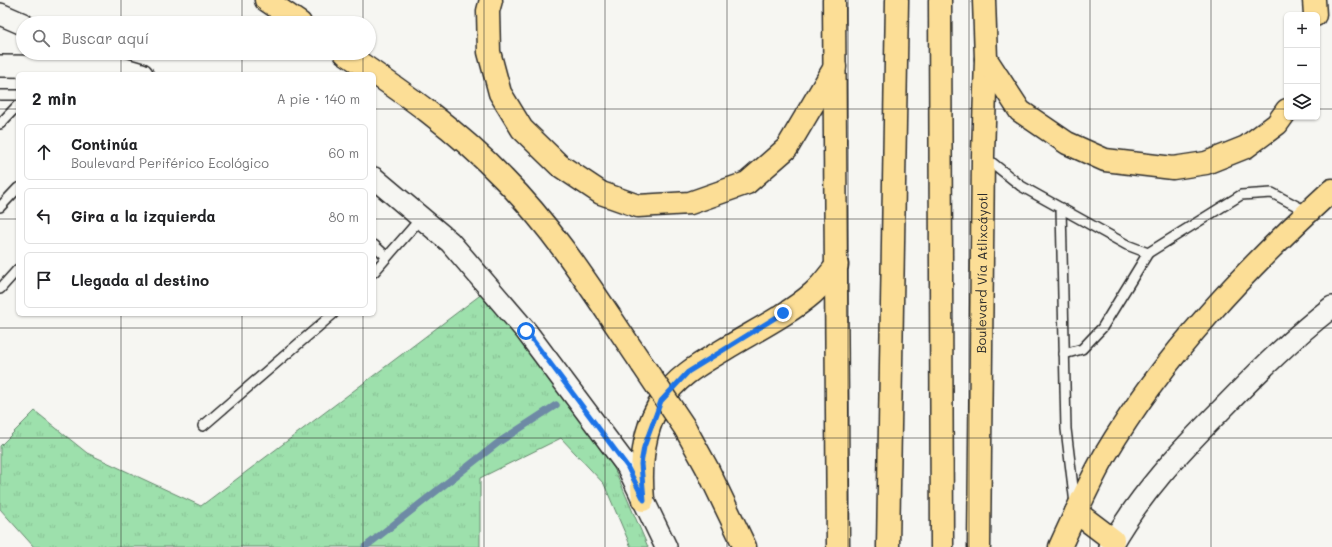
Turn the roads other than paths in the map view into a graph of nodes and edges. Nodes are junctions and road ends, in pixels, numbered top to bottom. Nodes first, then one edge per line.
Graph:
1 (266, 0) edge
2 (491, 0) edge
3 (834, 0) edge
4 (896, 0) edge
5 (940, 0) edge
6 (984, 0) edge
7 (1314, 0) edge
8 (1315, 12) edge
9 (0, 14) edge
10 (290, 16) edge
11 (16, 21) edge
12 (986, 59) junction
13 (102, 60) edge
14 (355, 60) edge
15 (0, 66) edge
16 (118, 67) junction
17 (835, 67) junction
18 (135, 72) edge
19 (373, 72) edge
20 (376, 74) edge
21 (0, 95) edge
22 (16, 95) edge
23 (16, 107) edge
24 (1284, 114) edge
25 (0, 124) edge
26 (983, 155) junction
27 (376, 180) edge
28 (16, 190) edge
29 (1332, 190) edge
30 (0, 207) edge
31 (1061, 208) junction
32 (1308, 212) junction
33 (422, 218) junction
34 (376, 247) edge
35 (1148, 253) junction
36 (387, 256) junction
37 (837, 265) junction
38 (16, 270) edge
39 (376, 270) edge
40 (0, 289) edge
41 (1332, 306) edge
42 (331, 316) edge
43 (1064, 354) junction
44 (203, 426) dead end
45 (644, 500) junction
46 (1076, 512) junction
47 (1111, 544) edge
48 (666, 547) edge
49 (745, 547) edge
50 (838, 547) edge
51 (888, 547) edge
52 (942, 547) edge
53 (979, 547) edge
54 (1060, 547) edge

1 - 10 main road
2 - 17 main road
3 - 17 main road
4 - 51 main road
5 - 52 main road
6 - 12 main road, Boulevard Vía Atlixcáyotl
7 - 8 main road
9 - 11 street
12 - 24 main road
12 - 26 main road, Boulevard Vía Atlixcáyotl
13 - 16 street
14 - 19 main road, bridge
15 - 16 street
16 - 18 street
17 - 37 main road
20 - 49 main road, bridge
21 - 22 lane
23 - 25 lane
26 - 31 lane
26 - 53 main road, Boulevard Vía Atlixcáyotl
27 - 33 street
28 - 30 lane
29 - 32 main road
31 - 35 lane
31 - 43 lane
32 - 35 lane
32 - 46 main road
33 - 36 lane
33 - 45 street
34 - 36 lane
35 - 43 lane
36 - 39 lane
37 - 45 main road
37 - 50 main road
38 - 40 lane
41 - 47 street
42 - 44 lane
43 - 46 lane
45 - 48 street
46 - 47 main road
46 - 54 main road

